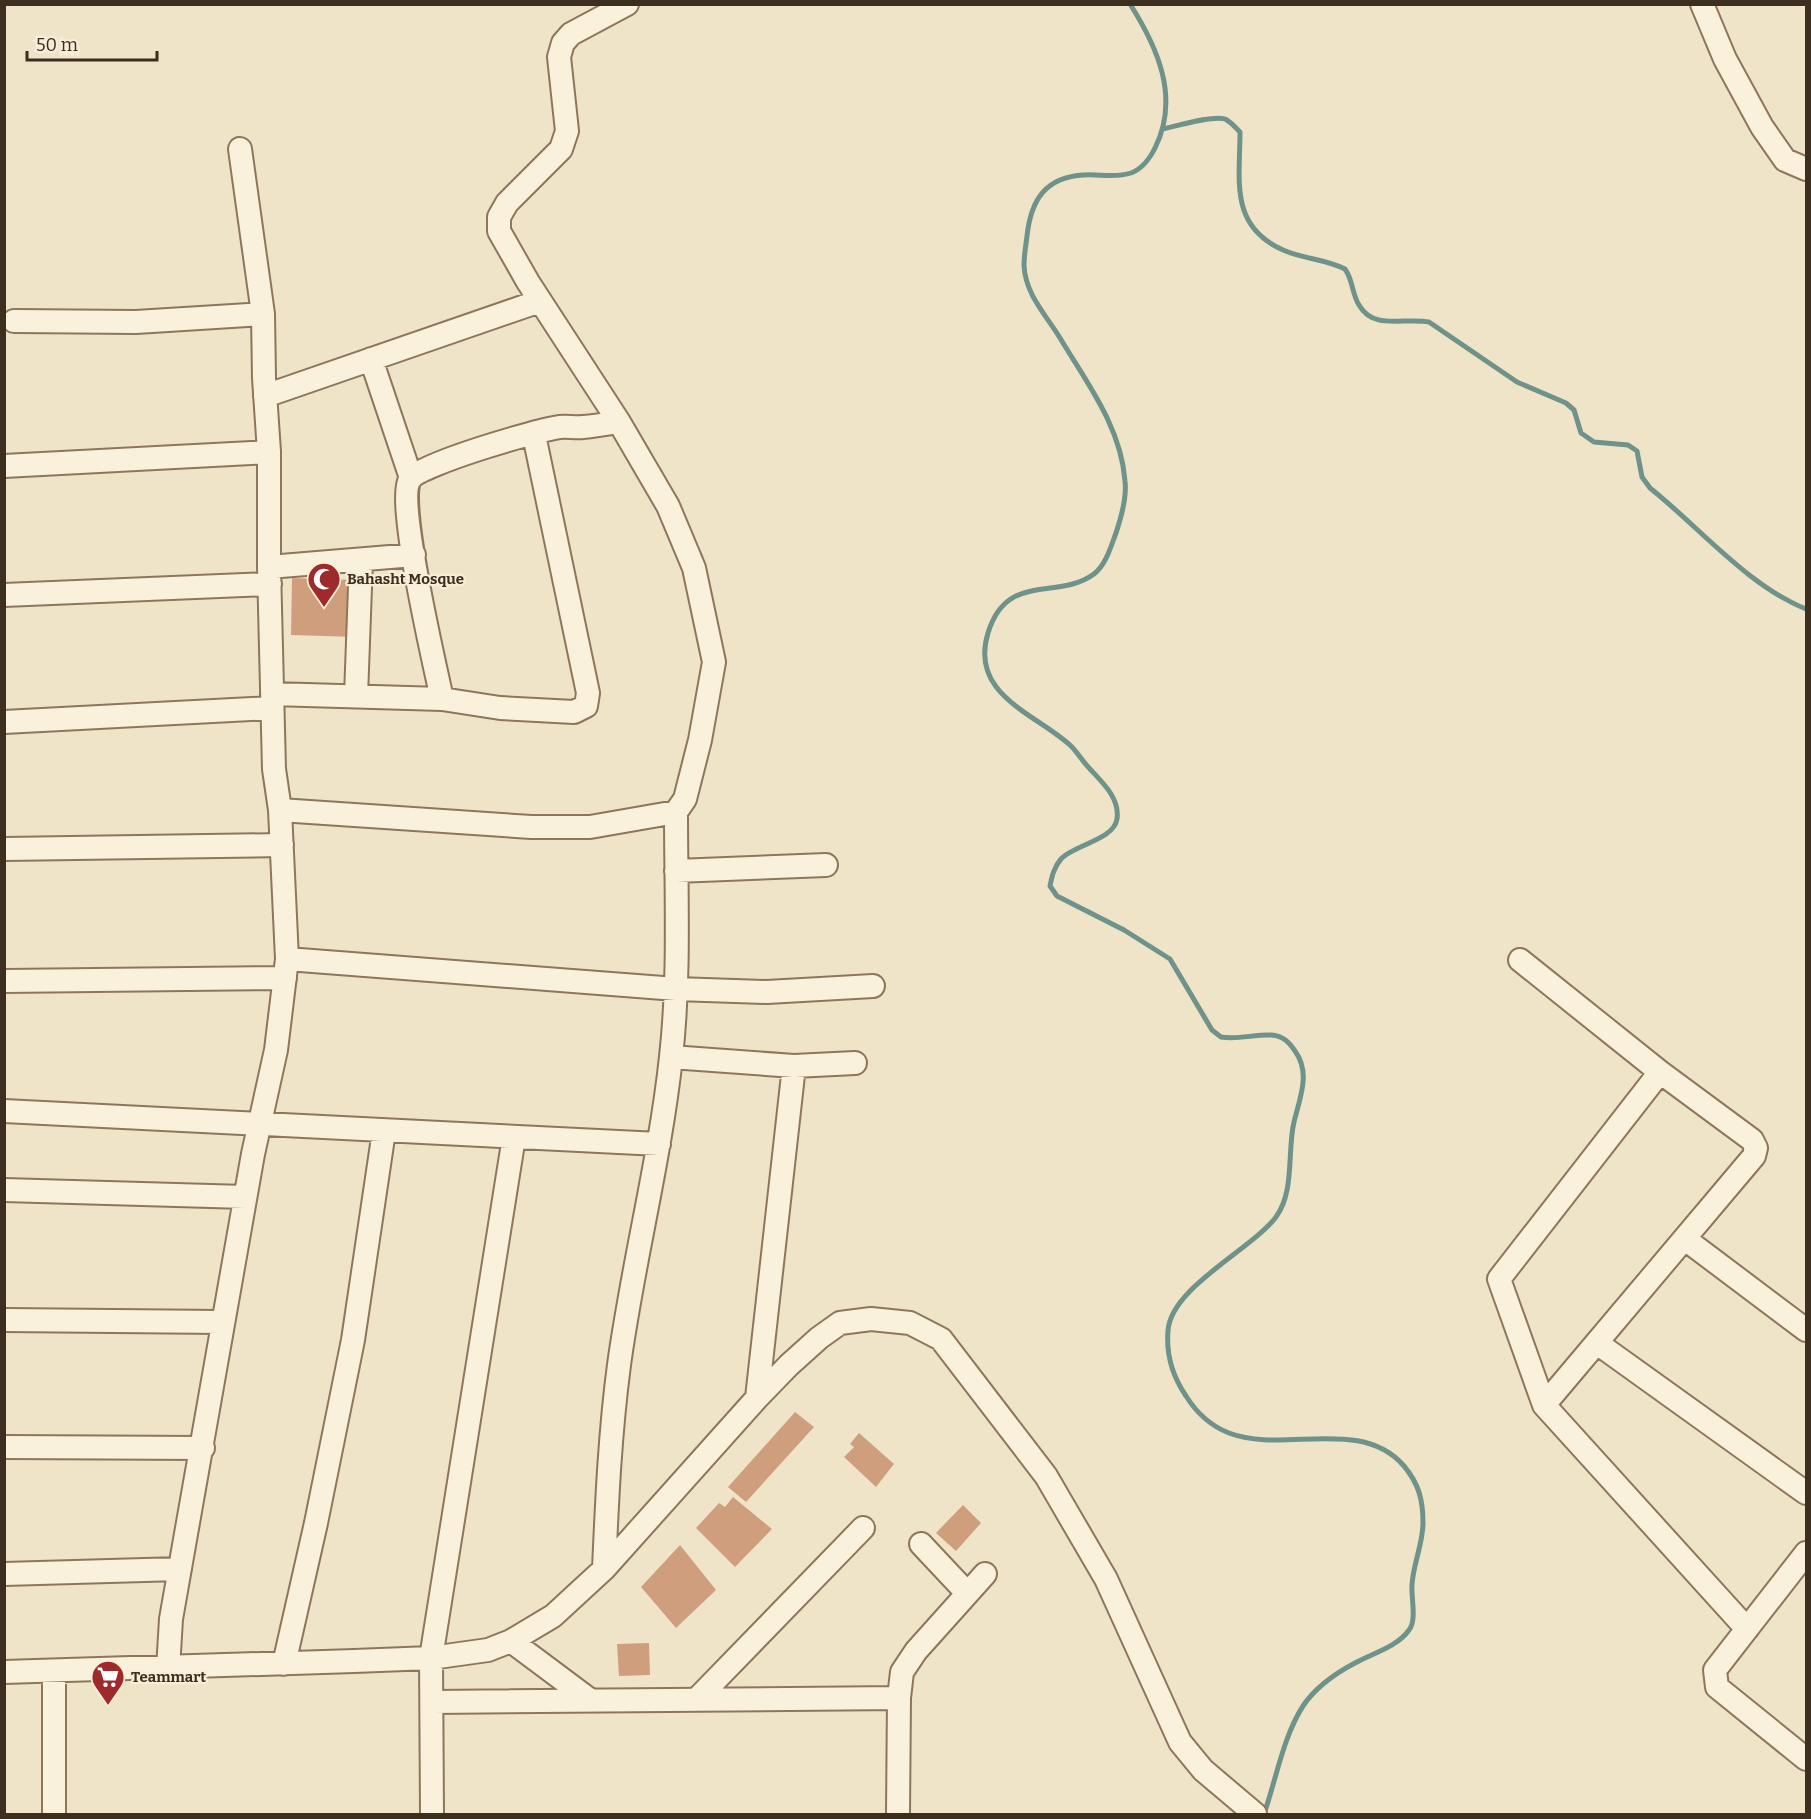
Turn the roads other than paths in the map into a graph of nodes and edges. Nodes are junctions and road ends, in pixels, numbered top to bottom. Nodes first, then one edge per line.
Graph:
1 (627, 4) edge
2 (1702, 4) edge
3 (240, 149) dead end
4 (1806, 169) edge
5 (540, 301) junction
6 (263, 314) junction
7 (14, 321) dead end
8 (371, 359) junction
9 (265, 396) junction
10 (619, 422) junction
11 (534, 435) junction
12 (269, 452) junction
13 (4, 466) edge
14 (411, 478) junction
15 (414, 555) junction
16 (361, 560) junction
17 (269, 575) junction
18 (4, 595) edge
19 (356, 696) junction
20 (442, 699) junction
21 (272, 701) junction
22 (4, 722) edge
23 (280, 810) junction
24 (676, 812) junction
25 (282, 845) junction
26 (4, 849) edge
27 (826, 865) dead end
28 (676, 871) junction
29 (1520, 960) dead end
30 (286, 969) junction
31 (4, 981) edge
32 (873, 986) dead end
33 (676, 989) junction
34 (671, 1057) junction
35 (855, 1063) dead end
36 (794, 1066) junction
37 (1660, 1072) junction
38 (4, 1111) edge
39 (259, 1125) junction
40 (384, 1131) junction
41 (514, 1137) junction
42 (659, 1144) junction
43 (4, 1190) edge
44 (245, 1197) junction
45 (1685, 1239) junction
46 (4, 1320) edge
47 (223, 1322) junction
48 (1806, 1330) edge
49 (1597, 1343) junction
50 (757, 1398) junction
51 (1544, 1405) junction
52 (4, 1447) edge
53 (203, 1448) junction
54 (1806, 1494) edge
55 (863, 1528) dead end
56 (921, 1544) dead end
57 (1806, 1553) edge
58 (180, 1569) junction
59 (604, 1569) junction
60 (4, 1574) edge
61 (985, 1574) dead end
62 (967, 1593) junction
63 (1747, 1629) junction
64 (511, 1641) junction
65 (431, 1658) junction
66 (284, 1664) junction
67 (168, 1669) junction
68 (54, 1671) junction
69 (4, 1672) edge
70 (899, 1698) junction
71 (590, 1700) junction
72 (696, 1700) junction
73 (432, 1702) junction
74 (1806, 1759) edge
75 (54, 1815) edge
76 (432, 1815) edge
77 (898, 1815) edge
78 (1255, 1815) edge

1 - 5 street
2 - 4 street
3 - 6 street
5 - 8 street
5 - 10 street
6 - 7 street
6 - 9 street
8 - 9 street
8 - 14 street
9 - 12 street
10 - 11 street
10 - 24 street
11 - 14 street
11 - 20 street
12 - 13 street
12 - 17 street
14 - 15 street
15 - 16 street
15 - 20 street
16 - 17 street
16 - 19 street
17 - 18 street
17 - 21 street
19 - 20 street
19 - 21 street
21 - 22 street
21 - 23 street
23 - 24 street
23 - 25 street
24 - 28 street
25 - 26 street
25 - 30 street
27 - 28 street
28 - 33 street
29 - 37 street
30 - 31 street
30 - 33 street
30 - 39 street
32 - 33 street
33 - 34 street
34 - 36 street
34 - 42 street
35 - 36 street
36 - 50 street
37 - 45 street
37 - 51 street
38 - 39 street
39 - 40 street
39 - 44 street
40 - 41 street
40 - 66 street
41 - 42 street
41 - 65 street
42 - 59 street
43 - 44 street
44 - 47 street
45 - 48 street
45 - 49 street
46 - 47 street
47 - 53 street
49 - 51 street
49 - 54 street
50 - 59 street
50 - 78 street
51 - 63 street
52 - 53 street
53 - 58 street
55 - 72 street
56 - 62 street
57 - 63 street
58 - 60 street
58 - 67 street
59 - 64 street
61 - 62 street
62 - 70 street
63 - 74 street
64 - 65 street
64 - 71 street
65 - 66 street
65 - 73 street
66 - 67 street
67 - 68 street
68 - 69 street
68 - 75 street
70 - 72 street
70 - 77 street
71 - 72 street
71 - 73 street
73 - 76 street

